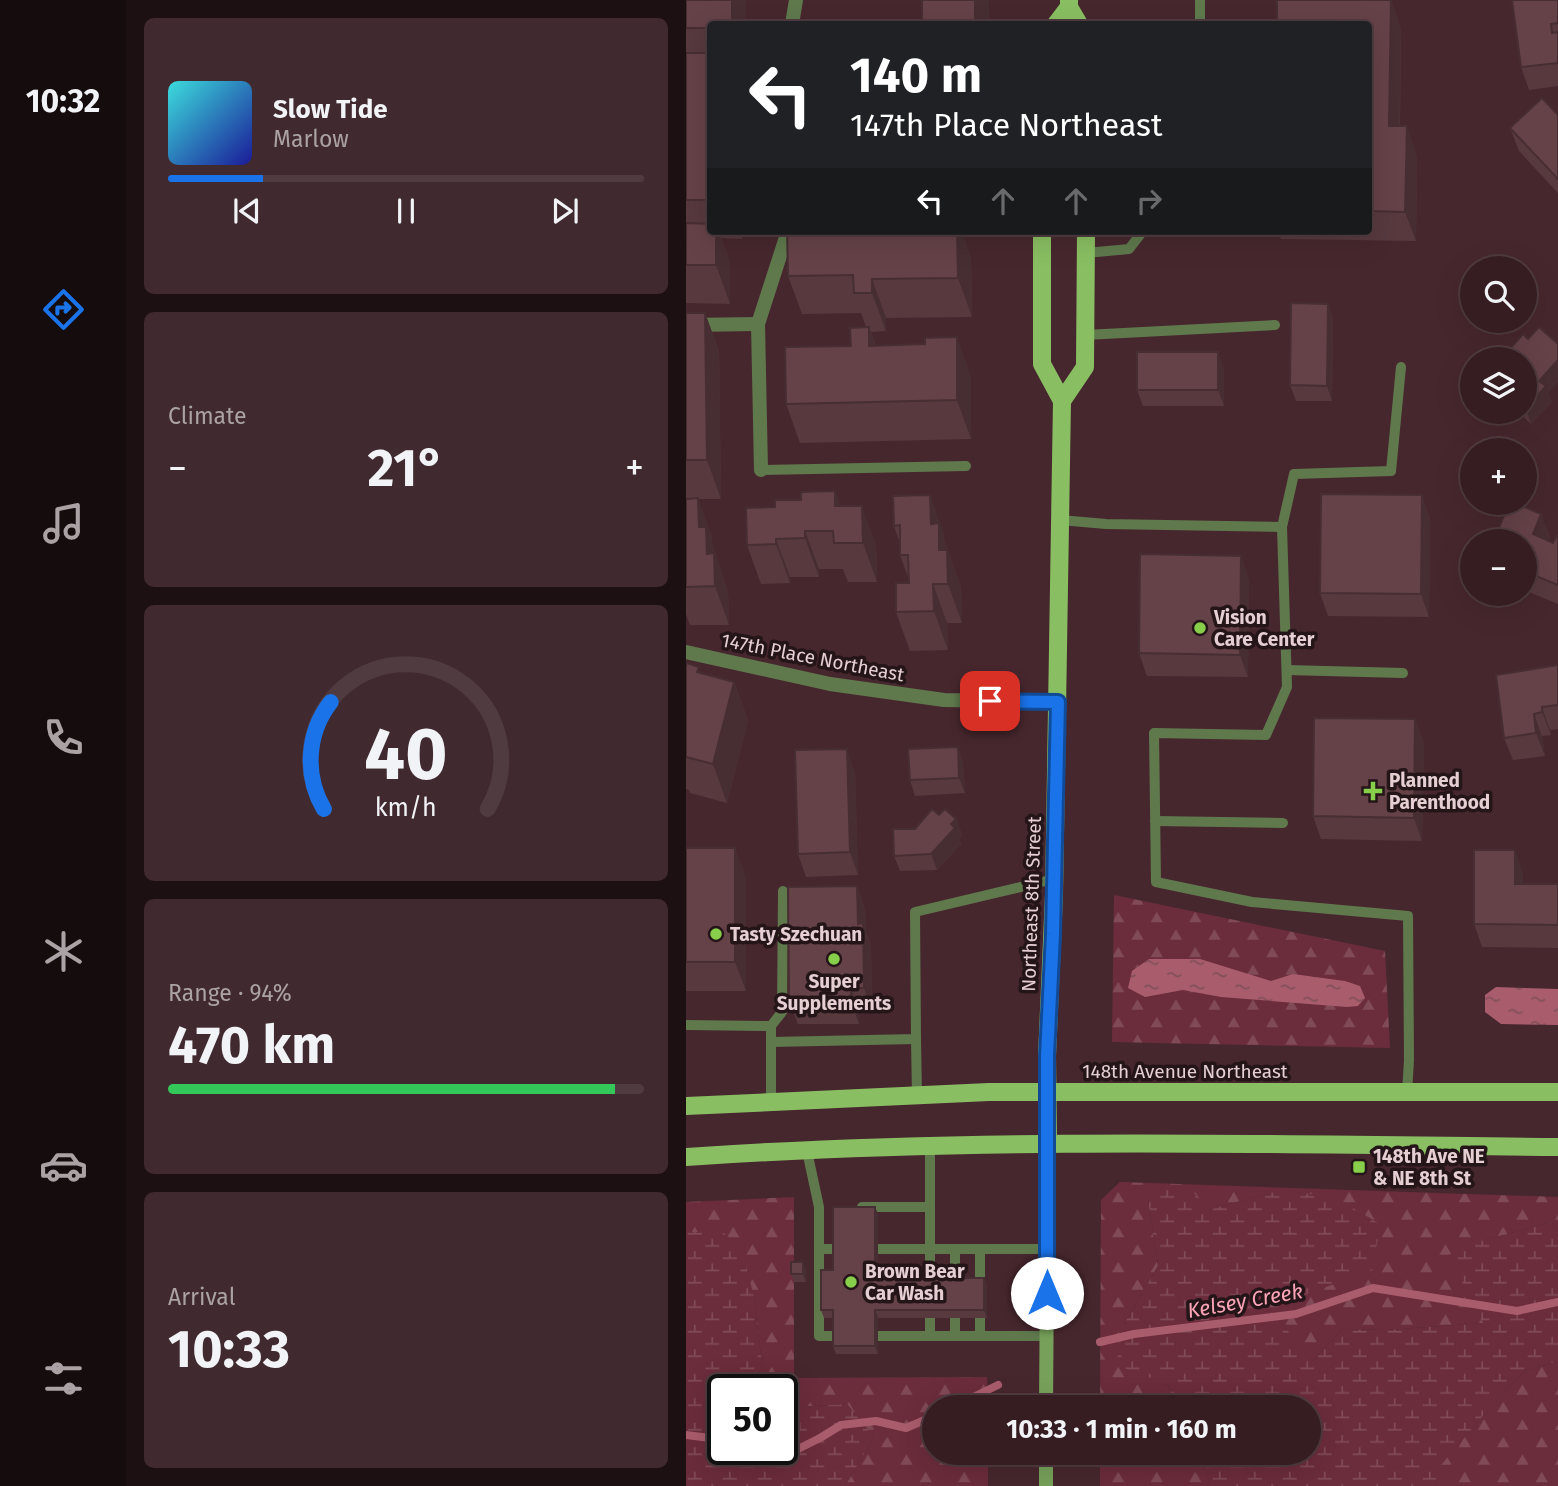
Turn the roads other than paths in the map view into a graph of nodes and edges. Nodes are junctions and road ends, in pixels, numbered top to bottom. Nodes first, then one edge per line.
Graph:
1 (796, 0) edge
2 (1200, 0) edge
3 (1069, 4) edge
4 (792, 21) edge
5 (1058, 21) edge
6 (1078, 21) edge
7 (1200, 21) edge
8 (787, 235) edge
9 (1042, 235) edge
10 (1086, 235) edge
11 (1140, 235) edge
12 (1086, 253) junction
13 (758, 324) junction
14 (1275, 325) dead end
15 (686, 326) edge
16 (1085, 335) junction
17 (1401, 367) dead end
18 (1062, 401) junction
19 (966, 466) dead end
20 (761, 470) joint
21 (1060, 520) junction
22 (1282, 527) junction
23 (686, 652) edge
24 (1287, 670) junction
25 (1403, 673) dead end
26 (1058, 702) junction
27 (1155, 821) junction
28 (1283, 823) dead end
29 (1054, 879) junction
30 (783, 891) dead end
31 (686, 1025) edge
32 (771, 1026) junction
33 (916, 1039) junction
34 (771, 1042) junction
35 (1047, 1092) junction
36 (1558, 1092) edge
37 (1407, 1093) junction
38 (917, 1094) junction
39 (771, 1101) junction
40 (686, 1106) edge
41 (1048, 1144) junction
42 (930, 1146) junction
43 (1558, 1147) edge
44 (807, 1151) junction
45 (686, 1157) edge
46 (819, 1208) junction
47 (833, 1208) edge
48 (847, 1208) edge
49 (930, 1208) junction
50 (819, 1249) junction
51 (930, 1249) junction
52 (955, 1249) junction
53 (980, 1249) junction
54 (1047, 1249) junction
55 (930, 1286) edge
56 (955, 1286) edge
57 (980, 1286) edge
58 (930, 1318) edge
59 (955, 1318) edge
60 (980, 1318) edge
61 (835, 1336) edge
62 (877, 1336) edge
63 (930, 1336) junction
64 (955, 1336) junction
65 (980, 1336) junction
66 (1046, 1336) junction
67 (1046, 1395) edge
68 (1046, 1465) edge
69 (1046, 1486) edge

1 - 4 street
2 - 7 lane
3 - 5 main road
3 - 6 main road
8 - 13 street
9 - 18 main road, Northeast 8th Street
10 - 12 main road
11 - 12 lane
12 - 16 main road
13 - 15 street
13 - 20 street
14 - 16 lane
16 - 18 main road
17 - 22 lane
18 - 21 main road, Northeast 8th Street
19 - 20 lane
21 - 22 lane
21 - 26 main road, Northeast 8th Street
22 - 24 lane
23 - 26 street, 147th Place Northeast
24 - 25 lane
24 - 27 lane
26 - 29 main road, Northeast 8th Street
27 - 28 lane
27 - 37 lane
29 - 33 lane
29 - 35 main road, Northeast 8th Street
30 - 32 lane
31 - 32 lane
32 - 34 lane
33 - 34 lane
33 - 38 lane
34 - 39 lane
35 - 37 main road, 148th Avenue Northeast
35 - 38 main road, 148th Avenue Northeast
35 - 41 main road, Northeast 8th Street
36 - 37 main road, 148th Avenue Northeast
38 - 39 main road, 148th Avenue Northeast
39 - 40 main road, 148th Avenue Northeast
41 - 42 main road
41 - 43 main road
41 - 54 main road, Northeast 8th Street
42 - 44 main road
42 - 49 lane
44 - 45 main road
44 - 46 lane
46 - 47 lane
46 - 50 lane
48 - 49 lane
49 - 51 lane
50 - 51 lane
50 - 61 lane
51 - 52 lane
51 - 55 lane
52 - 53 lane
52 - 56 lane
53 - 54 lane
53 - 57 lane
54 - 66 main road, Northeast 8th Street
58 - 63 lane
59 - 64 lane
60 - 65 lane
62 - 63 lane
63 - 64 lane
64 - 65 lane
65 - 66 lane
66 - 67 main road, Northeast 8th Street
68 - 69 main road

